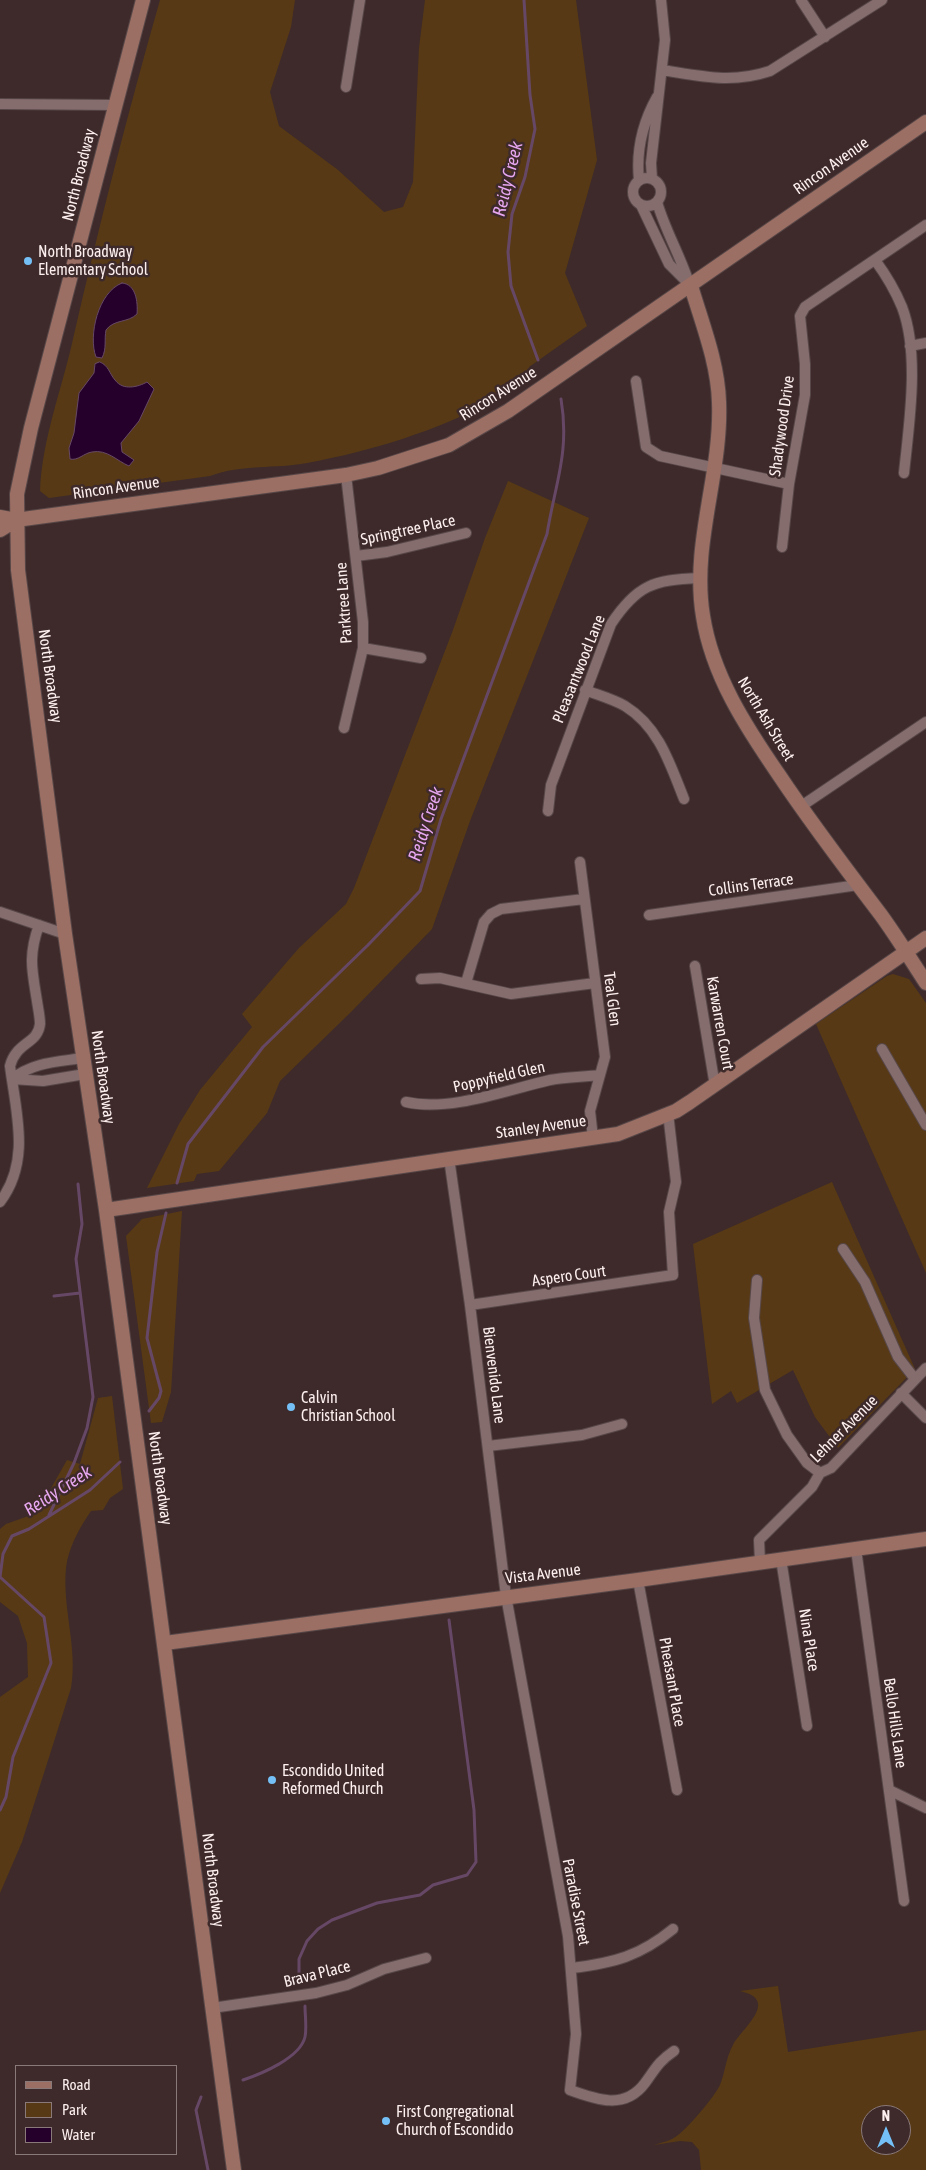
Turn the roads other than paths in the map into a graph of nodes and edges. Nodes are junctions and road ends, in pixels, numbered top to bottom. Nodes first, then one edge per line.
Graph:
1 (143, 0) edge
2 (360, 0) edge
3 (661, 0) edge
4 (800, 0) edge
5 (882, 0) edge
6 (825, 37) junction
7 (662, 70) junction
8 (346, 87) dead end
9 (657, 96) junction
10 (0, 104) edge
11 (114, 105) junction
12 (926, 122) edge
13 (652, 179) junction
14 (639, 180) junction
15 (657, 202) junction
16 (641, 205) junction
17 (926, 225) edge
18 (876, 260) junction
19 (691, 286) junction
20 (926, 344) edge
21 (910, 346) junction
22 (636, 381) dead end
23 (713, 467) junction
24 (904, 473) dead end
25 (346, 475) junction
26 (789, 484) junction
27 (0, 517) edge
28 (16, 520) junction
29 (0, 530) edge
30 (466, 533) dead end
31 (782, 547) dead end
32 (356, 556) junction
33 (699, 578) junction
34 (363, 648) junction
35 (421, 658) dead end
36 (585, 690) junction
37 (926, 722) edge
38 (344, 728) dead end
39 (684, 799) dead end
40 (800, 807) junction
41 (548, 811) dead end
42 (580, 862) dead end
43 (858, 885) junction
44 (584, 899) junction
45 (0, 912) edge
46 (649, 915) dead end
47 (39, 925) junction
48 (65, 934) junction
49 (926, 938) edge
50 (906, 952) junction
51 (695, 966) dead end
52 (421, 980) dead end
53 (466, 983) junction
54 (595, 983) junction
55 (926, 983) edge
56 (882, 1049) dead end
57 (83, 1058) junction
58 (85, 1074) junction
59 (600, 1075) junction
60 (12, 1080) junction
61 (715, 1086) junction
62 (406, 1102) dead end
63 (668, 1113) junction
64 (926, 1125) edge
65 (593, 1138) junction
66 (449, 1158) junction
67 (0, 1202) edge
68 (106, 1210) junction
69 (843, 1249) dead end
70 (757, 1280) dead end
71 (470, 1305) junction
72 (926, 1368) edge
73 (915, 1380) junction
74 (901, 1394) junction
75 (926, 1418) edge
76 (622, 1424) dead end
77 (488, 1446) junction
78 (820, 1473) junction
79 (926, 1539) edge
80 (856, 1548) junction
81 (781, 1559) junction
82 (760, 1562) junction
83 (638, 1580) junction
84 (506, 1596) junction
85 (165, 1643) junction
86 (807, 1726) dead end
87 (677, 1790) dead end
88 (889, 1790) junction
89 (926, 1808) edge
90 (904, 1901) dead end
91 (673, 1929) dead end
92 (426, 1958) dead end
93 (572, 1968) junction
94 (212, 2008) junction
95 (674, 2051) dead end
96 (234, 2170) edge

1 - 11 main road, North Broadway
2 - 8 street
3 - 7 street
4 - 6 street
5 - 6 street
6 - 7 street
7 - 9 street
9 - 13 street
9 - 14 street
10 - 11 street
11 - 28 main road, North Broadway
12 - 19 main road, Rincon Avenue
13 - 14 street
13 - 15 street
14 - 16 street
15 - 16 street
15 - 19 street
16 - 19 street
17 - 18 street, Shadywood Drive
18 - 21 street
18 - 26 street, Shadywood Drive
19 - 23 main road, North Ash Street
19 - 25 main road, Rincon Avenue
20 - 21 street
21 - 24 street
22 - 23 street
23 - 26 street
23 - 33 main road, North Ash Street
25 - 28 main road, Rincon Avenue
25 - 32 street, Parktree Lane
26 - 31 street, Shadywood Drive
27 - 28 main road
28 - 29 main road
28 - 48 main road, North Broadway
30 - 32 street, Springtree Place
32 - 34 street, Parktree Lane
33 - 36 street, Pleasantwood Lane
33 - 40 main road, North Ash Street
34 - 35 street
34 - 38 street, Parktree Lane
36 - 39 street
36 - 41 street, Pleasantwood Lane
37 - 40 street
40 - 43 main road, North Ash Street
42 - 44 street, Teal Glen
43 - 46 street, Collins Terrace
43 - 50 main road, North Ash Street
44 - 53 street
44 - 54 street, Teal Glen
45 - 47 street
47 - 48 street
47 - 60 street
48 - 57 main road, North Broadway
49 - 50 main road, Stanley Avenue
50 - 55 main road, North Ash Street
50 - 61 main road, Stanley Avenue
51 - 61 street, Karwarren Court
52 - 53 street
53 - 54 street
54 - 59 street, Teal Glen
56 - 64 street
57 - 58 main road, North Broadway
57 - 60 street
58 - 60 street
58 - 68 main road, North Broadway
59 - 62 street, Poppyfield Glen
59 - 65 street, Teal Glen
60 - 67 street
61 - 63 main road, Stanley Avenue
63 - 65 main road, Stanley Avenue
63 - 71 street, Aspero Court
65 - 66 main road, Stanley Avenue
66 - 68 main road, Stanley Avenue
66 - 71 street, Bienvenido Lane
68 - 85 main road, North Broadway
69 - 73 street
70 - 78 street
71 - 77 street, Bienvenido Lane
72 - 73 street, Lehner Avenue
73 - 74 street, Lehner Avenue
74 - 75 street
74 - 78 street, Lehner Avenue
76 - 77 street
77 - 84 street, Bienvenido Lane
78 - 82 street, Lehner Avenue
79 - 80 main road, Vista Avenue
80 - 81 main road, Vista Avenue
80 - 88 street, Bello Hills Lane
81 - 82 main road, Vista Avenue
81 - 86 street, Nina Place
82 - 83 main road, Vista Avenue
83 - 84 main road, Vista Avenue
83 - 87 street, Pheasant Place
84 - 85 main road, Vista Avenue
84 - 93 street, Paradise Street
85 - 94 main road, North Broadway
88 - 89 street
88 - 90 street, Bello Hills Lane
91 - 93 street
92 - 94 street, Brava Place
93 - 95 street, Paradise Street
94 - 96 main road, North Broadway

